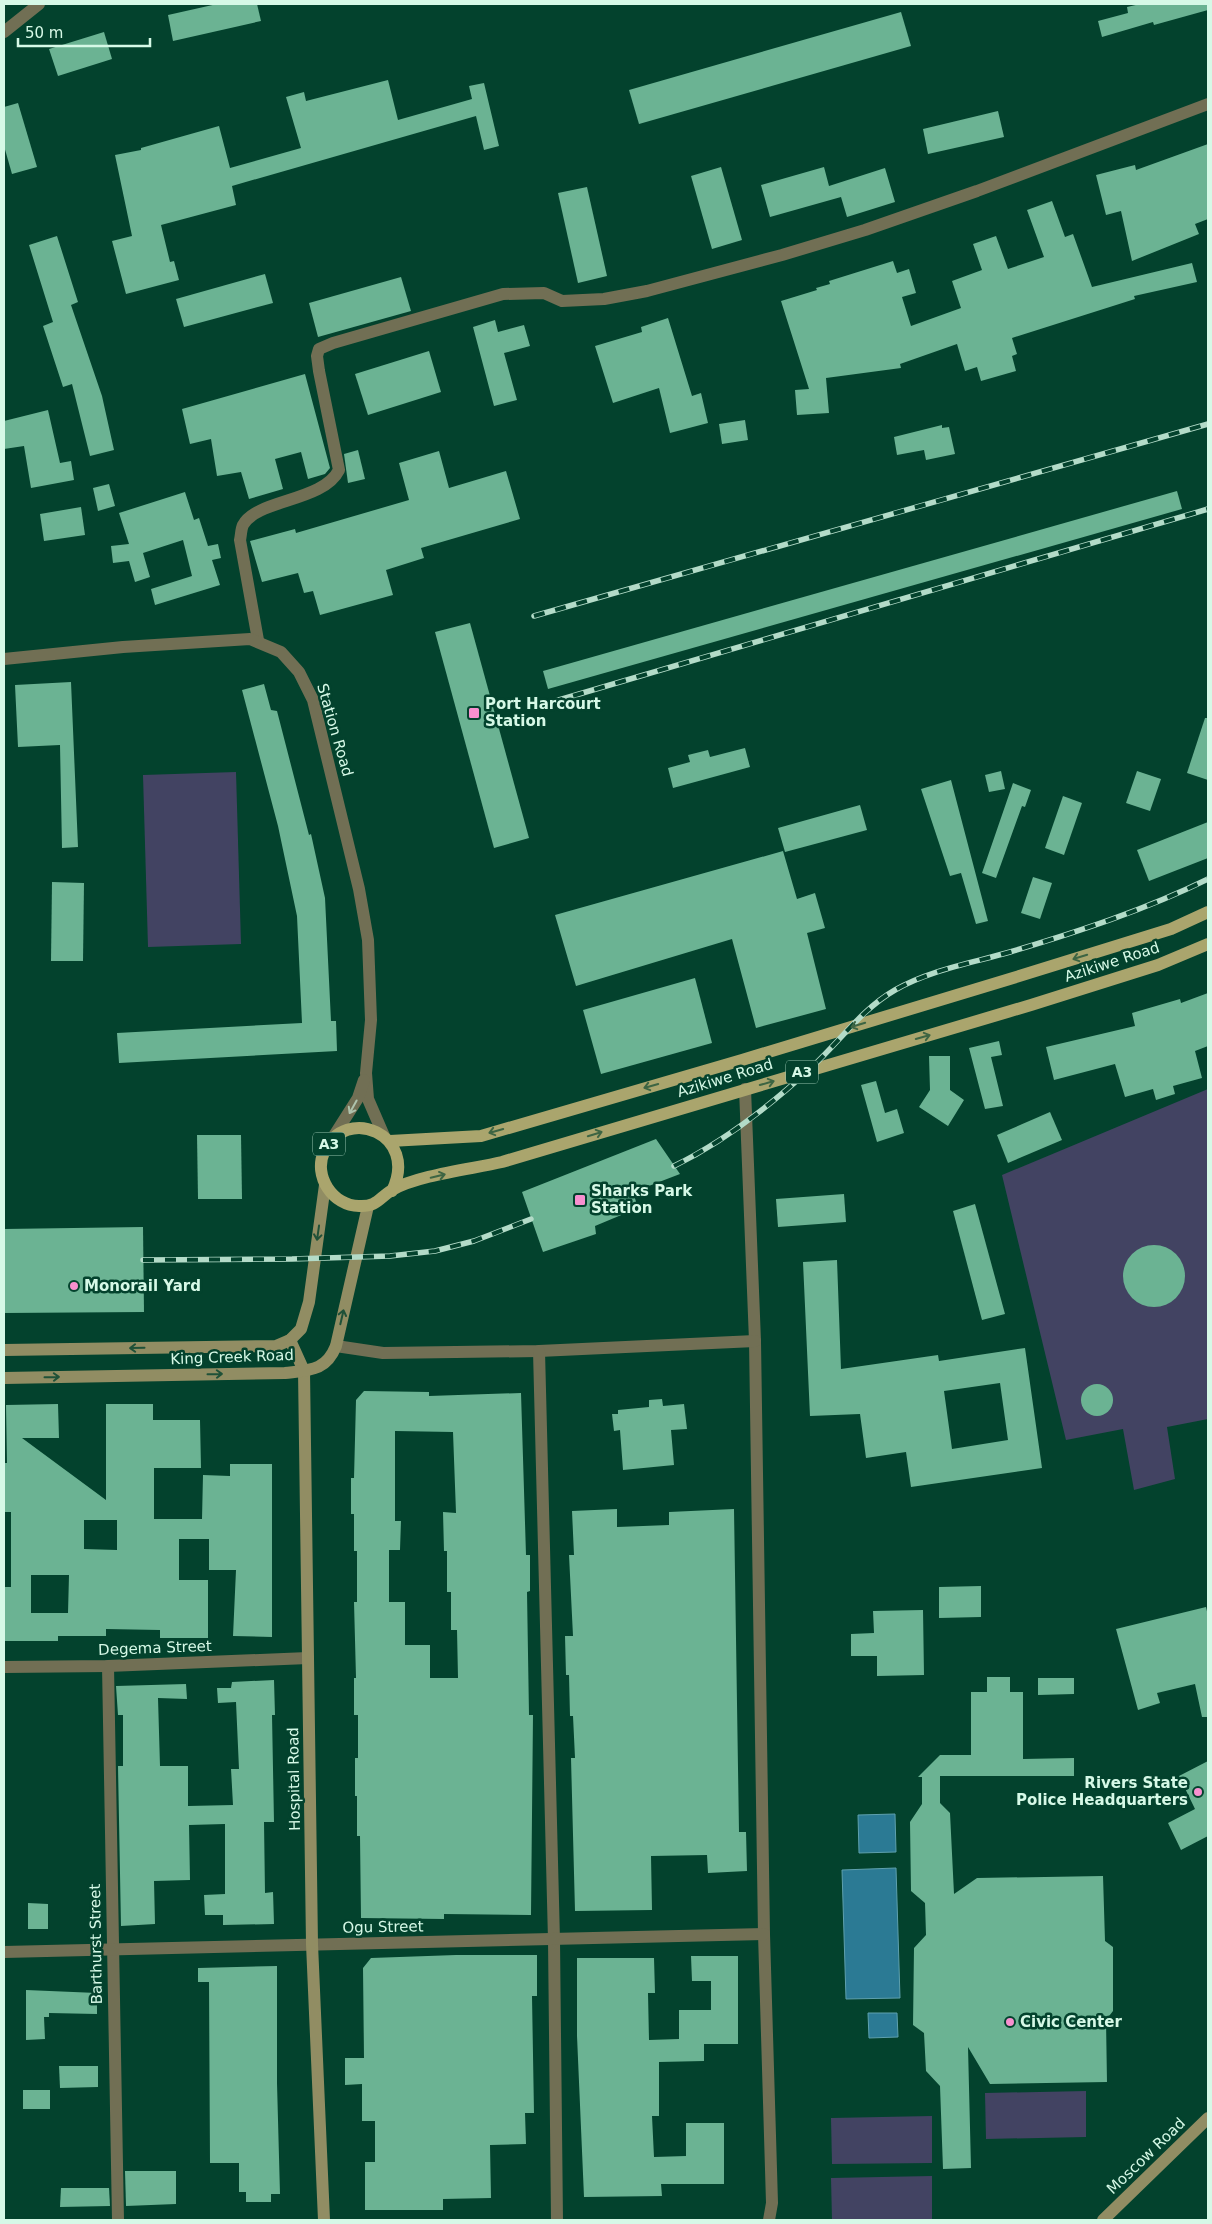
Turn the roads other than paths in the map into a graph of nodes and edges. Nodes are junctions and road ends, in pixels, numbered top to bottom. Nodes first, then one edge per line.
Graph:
1 (39, 4) edge
2 (4, 32) edge
3 (1208, 104) edge
4 (258, 640) junction
5 (4, 659) edge
6 (1208, 912) edge
7 (1208, 944) edge
8 (366, 1072) junction
9 (745, 1089) junction
10 (332, 1139) junction
11 (387, 1139) junction
12 (325, 1185) junction
13 (392, 1190) junction
14 (368, 1206) junction
15 (290, 1340) junction
16 (755, 1341) junction
17 (336, 1346) junction
18 (4, 1350) edge
19 (539, 1351) junction
20 (304, 1371) junction
21 (4, 1378) edge
22 (308, 1658) junction
23 (108, 1666) junction
24 (4, 1667) edge
25 (764, 1934) junction
26 (554, 1940) junction
27 (312, 1944) junction
28 (112, 1950) junction
29 (4, 1952) edge
30 (1208, 2118) edge
31 (770, 2219) edge
32 (118, 2220) edge
33 (324, 2220) edge
34 (557, 2220) edge
35 (1105, 2220) edge

1 - 2 street
3 - 4 street
4 - 5 street, Station Road
4 - 8 street, Station Road
6 -> 11 main road, Azikiwe Road / A3
9 -> 7 main road, Azikiwe Road / A3
8 -> 10 street, Station Road
8 - 11 street, Station Road
13 -> 9 main road, Azikiwe Road / A3
9 - 16 street
10 - 11 main road, A3
10 - 12 main road, A3
11 - 13 main road
12 - 14 main road
12 -> 15 street, King Creek Road
13 - 14 main road, A3
17 -> 14 street, King Creek Road
15 -> 18 street, King Creek Road
15 - 20 street, Hospital Road
16 - 19 street
16 - 25 street
17 - 19 street
17 - 20 street, King Creek Road
19 - 26 street
21 -> 20 street, King Creek Road
20 - 22 street, Hospital Road
22 - 23 street, Degema Street
22 - 27 street, Hospital Road
23 - 24 street, Degema Street
23 - 28 street, Barthurst Street
25 - 26 street, Ogu Street
25 - 31 street
26 - 27 street, Ogu Street
26 - 34 street
27 - 28 street, Ogu Street
27 - 33 street, Hospital Road
28 - 29 street, Ogu Street
28 - 32 street, Barthurst Street
30 - 35 street, Moscow Road

